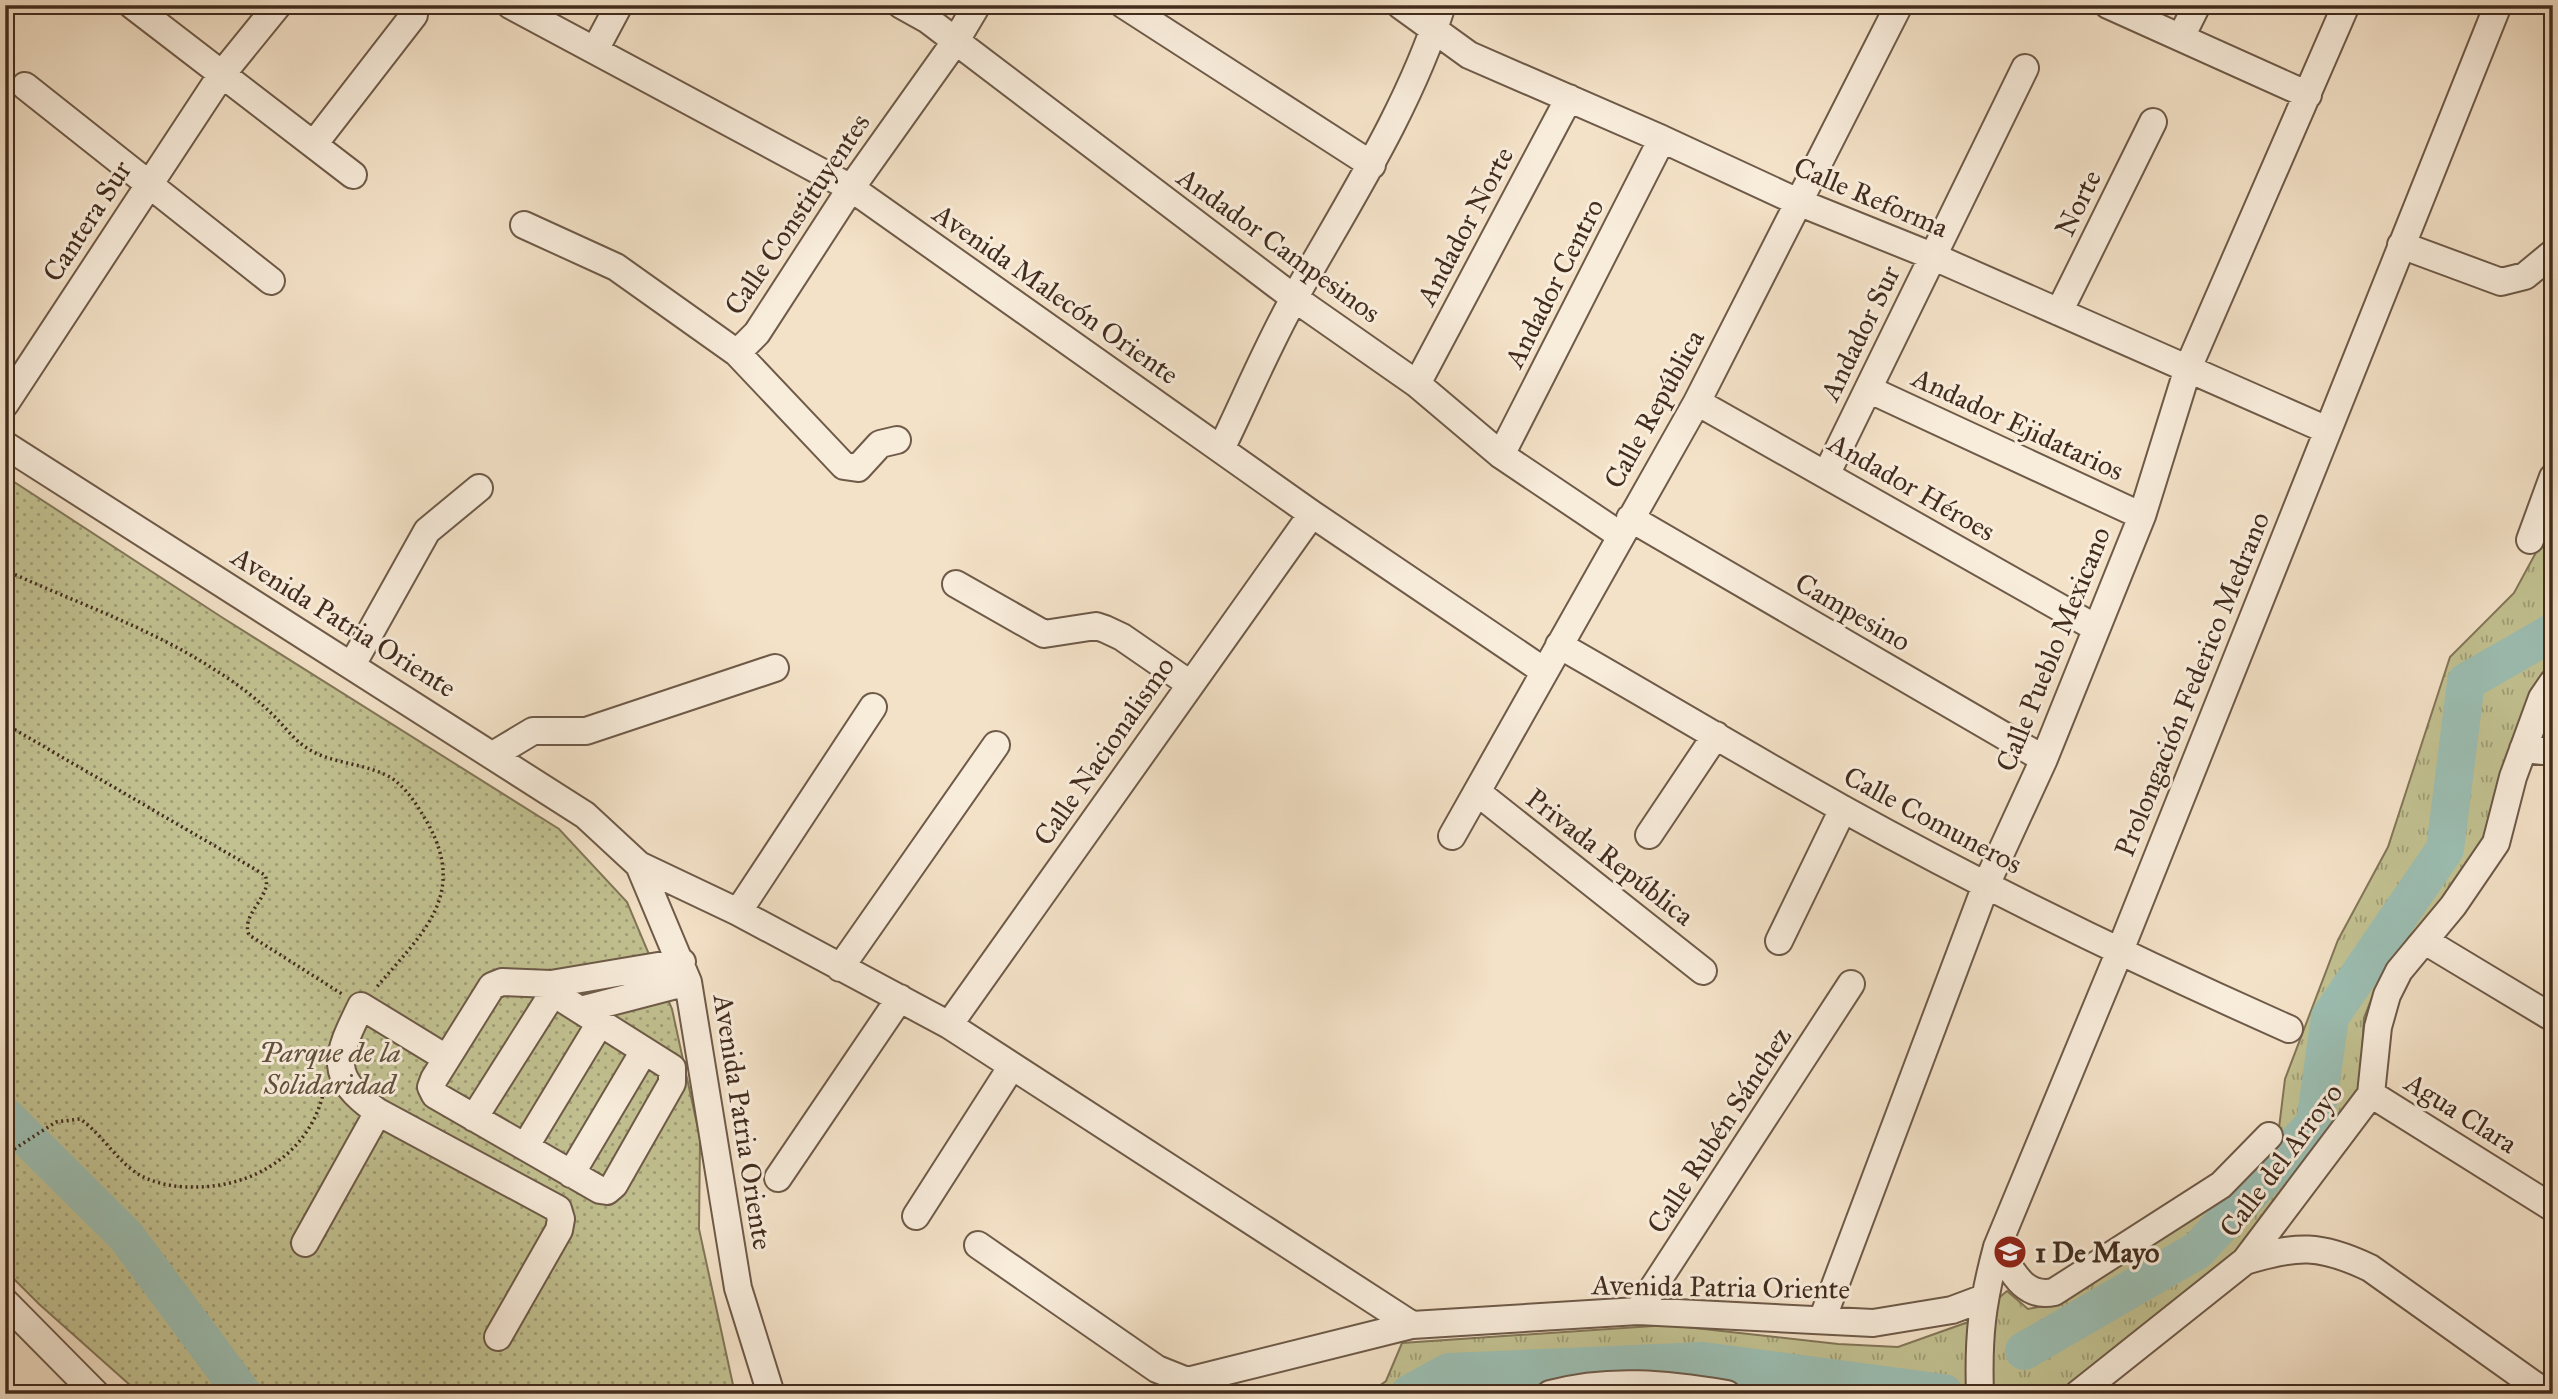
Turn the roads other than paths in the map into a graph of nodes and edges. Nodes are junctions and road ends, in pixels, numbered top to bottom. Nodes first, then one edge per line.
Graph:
1 (132, 5) edge
2 (278, 5) edge
3 (510, 5) edge
4 (619, 5) edge
5 (901, 5) edge
6 (977, 5) edge
7 (1124, 5) edge
8 (1400, 5) edge
9 (1899, 5) edge
10 (2108, 5) edge
11 (2197, 5) edge
12 (2346, 5) edge
13 (2498, 5) edge
14 (414, 15) dead end
15 (1438, 17) edge
16 (2181, 37) junction
17 (955, 42) junction
18 (595, 50) junction
19 (2025, 68) dead end
20 (222, 74) junction
21 (25, 86) dead end
22 (2308, 95) junction
23 (1569, 98) junction
24 (2153, 122) dead end
25 (1662, 139) junction
26 (314, 144) junction
27 (1372, 165) junction
28 (353, 175) dead end
29 (148, 184) junction
30 (850, 188) junction
31 (1798, 202) junction
32 (524, 225) dead end
33 (2401, 245) junction
34 (2553, 253) edge
35 (1932, 257) junction
36 (271, 281) dead end
37 (1294, 298) junction
38 (2059, 312) junction
39 (737, 353) junction
40 (2188, 369) junction
41 (1417, 384) junction
42 (1868, 389) junction
43 (1698, 402) junction
44 (5, 404) edge
45 (2327, 430) junction
46 (897, 440) dead end
47 (5, 445) edge
48 (1221, 449) junction
49 (1501, 455) junction
50 (1826, 475) junction
51 (2553, 477) edge
52 (479, 488) dead end
53 (1312, 514) junction
54 (2142, 516) junction
55 (1625, 527) junction
56 (2530, 540) dead end
57 (956, 583) dead end
58 (2096, 628) junction
59 (1559, 645) junction
60 (352, 665) junction
61 (775, 668) dead end
62 (1544, 671) junction
63 (2553, 682) edge
64 (1190, 684) junction
65 (873, 707) dead end
66 (1716, 735) junction
67 (996, 745) dead end
68 (2524, 749) junction
69 (2553, 752) edge
70 (493, 755) junction
71 (2044, 759) junction
72 (1477, 792) junction
73 (1843, 809) junction
74 (1649, 835) dead end
75 (1452, 836) dead end
76 (639, 865) junction
77 (1986, 885) junction
78 (738, 912) junction
79 (1779, 941) dead end
80 (2425, 941) junction
81 (2119, 953) junction
82 (840, 968) junction
83 (1703, 971) dead end
84 (685, 972) junction
85 (1852, 984) dead end
86 (617, 988) junction
87 (546, 989) junction
88 (900, 998) junction
89 (590, 1017) junction
90 (2553, 1018) edge
91 (949, 1025) junction
92 (2289, 1029) dead end
93 (644, 1051) junction
94 (446, 1058) junction
95 (1012, 1066) junction
96 (2371, 1094) junction
97 (378, 1112) junction
98 (474, 1118) junction
99 (2269, 1136) dead end
100 (525, 1147) junction
101 (571, 1174) junction
102 (778, 1178) dead end
103 (2553, 1208) edge
104 (916, 1216) dead end
105 (305, 1243) dead end
106 (978, 1245) dead end
107 (1997, 1247) junction
108 (2245, 1261) junction
109 (1984, 1298) junction
110 (5, 1302) edge
111 (1639, 1311) junction
112 (1822, 1320) junction
113 (1412, 1325) junction
114 (498, 1337) dead end
115 (2079, 1393) edge
116 (96, 1394) edge
117 (771, 1394) edge
118 (1549, 1394) edge
119 (1727, 1394) edge
120 (1980, 1394) edge
121 (2547, 1394) edge

1 - 20 street
2 - 20 street, Cantera Sur
3 - 18 street, Avenida Malecón Oriente
4 - 18 street
5 - 17 street, Andador Campesinos
6 - 17 street, Calle Constituyentes
7 - 27 street
8 - 15 street, Calle Reforma
9 - 31 street, Calle República
10 - 16 street
11 - 16 street
12 - 22 street, Calle Pueblo Mexicano
13 - 33 street, Prolongación Federico Medrano
14 - 26 street
15 - 23 street, Calle Reforma
15 - 27 street
16 - 22 street
17 - 30 street, Calle Constituyentes
17 - 37 street, Andador Campesinos
18 - 30 street, Avenida Malecón Oriente
19 - 35 street, Andador Sur
20 - 26 street
20 - 29 street, Cantera Sur
21 - 29 street
22 - 40 street, Calle Pueblo Mexicano
23 - 25 street, Calle Reforma
23 - 41 street, Andador Norte
24 - 38 street, Norte
25 - 31 street, Calle Reforma
25 - 49 street, Andador Centro
26 - 28 street
27 - 37 street
29 - 36 street
29 - 44 street, Cantera Sur
30 - 39 street, Calle Constituyentes
30 - 48 street, Avenida Malecón Oriente
31 - 35 street, Calle Reforma
31 - 43 street, Calle República
32 - 39 street, Calle Constituyentes
33 - 34 street
33 - 45 street, Prolongación Federico Medrano
35 - 38 street, Calle Reforma
35 - 42 street, Andador Sur
37 - 41 street, Andador Campesinos
37 - 48 street
38 - 40 street, Calle Reforma
39 - 46 street
40 - 45 street, Calle Reforma
40 - 54 street, Calle Pueblo Mexicano
41 - 49 street, Andador Campesinos
42 - 50 street, Andador Sur
42 - 54 street, Andador Ejidatarios
43 - 50 street, Andador Héroes
43 - 55 street, Calle República
45 - 81 street, Prolongación Federico Medrano
47 - 60 street, Avenida Patria Oriente
48 - 53 street, Avenida Malecón Oriente
49 - 55 street, Andador Campesinos
50 - 58 street, Andador Héroes
51 - 56 street
52 - 60 street
53 - 62 street, Avenida Malecón Oriente
53 - 64 street, Calle Nacionalismo
54 - 58 street, Calle Pueblo Mexicano
55 - 59 street, Calle República
55 - 71 street, Campesino
57 - 64 street
58 - 71 street, Calle Pueblo Mexicano
59 - 62 street, Calle República
59 - 66 street, Calle Comuneros
60 - 70 street, Avenida Patria Oriente
61 - 70 street
62 - 72 street, Calle República
63 - 68 street, Calle del Arroyo
64 - 91 street, Calle Nacionalismo
65 - 78 street
66 - 73 street, Calle Comuneros
66 - 74 street
67 - 82 street
68 - 69 street
68 - 80 street, Calle del Arroyo
70 - 76 street, Avenida Patria Oriente
71 - 77 street, Calle Pueblo Mexicano
72 - 75 street, Calle República
72 - 83 street, Privada República
73 - 77 street, Calle Comuneros
73 - 79 street
76 - 78 street, Avenida Patria Oriente
76 - 84 street, Avenida Patria Oriente
77 - 81 street, Calle Comuneros
77 - 112 street, Calle Pueblo Mexicano
78 - 82 street, Avenida Patria Oriente
80 - 90 street
80 - 96 street, Calle del Arroyo
81 - 92 street, Calle Comuneros
81 - 107 street, Prolongación Federico Medrano
82 - 88 street, Avenida Patria Oriente
84 - 86 street
84 - 117 street, Avenida Patria Oriente
85 - 111 street, Calle Rubén Sánchez
86 - 87 street
86 - 89 street
87 - 89 street
87 - 94 street
87 - 98 street
88 - 91 street, Avenida Patria Oriente
88 - 102 street
89 - 93 street
89 - 100 street
91 - 95 street, Avenida Patria Oriente
93 - 101 street
93 - 101 street
94 - 97 street
94 - 98 street
95 - 104 street
95 - 113 street, Avenida Patria Oriente
96 - 103 street, Agua Clara
96 - 108 street, Calle del Arroyo
97 - 105 street
97 - 114 street
98 - 100 street
99 - 107 street
100 - 101 street
106 - 113 street, Avenida Patria Oriente
107 - 109 street, Prolongación Federico Medrano
108 - 115 street, Calle del Arroyo
108 - 121 street
109 - 112 street, Avenida Patria Oriente
109 - 120 street, Prolongación Federico Medrano
110 - 116 street
111 - 112 street, Avenida Patria Oriente
111 - 113 street, Avenida Patria Oriente
118 - 119 street

